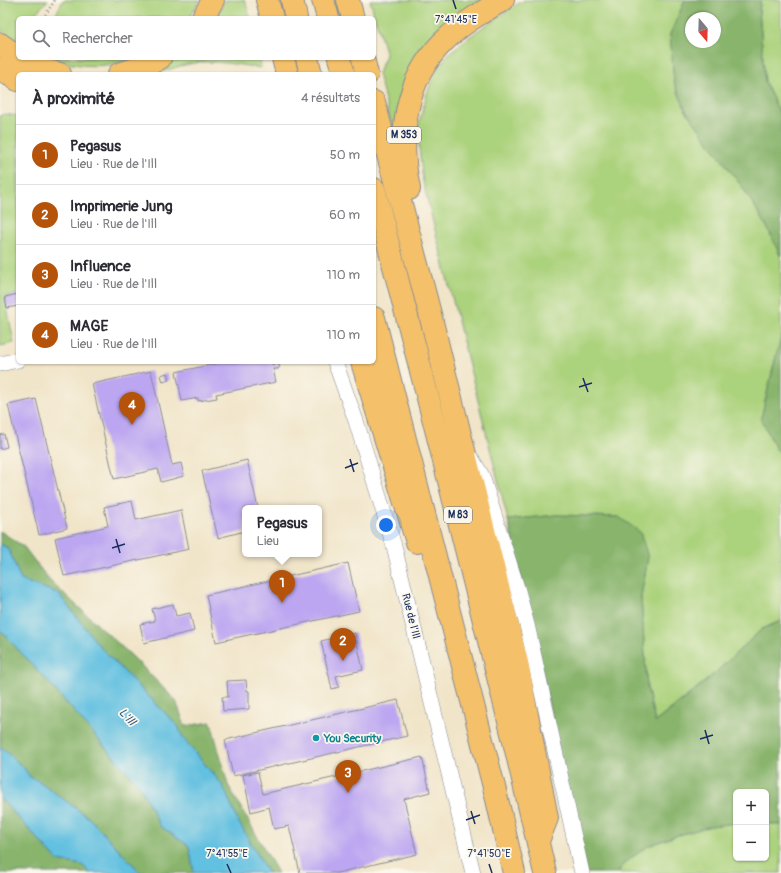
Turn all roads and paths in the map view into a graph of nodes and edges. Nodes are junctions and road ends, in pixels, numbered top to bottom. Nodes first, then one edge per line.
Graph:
1 (56, 0) edge
2 (213, 0) edge
3 (267, 0) edge
4 (292, 0) edge
5 (324, 0) edge
6 (348, 0) edge
7 (503, 0) edge
8 (44, 16) edge
9 (204, 16) edge
10 (271, 16) edge
11 (296, 16) edge
12 (328, 16) edge
13 (352, 16) edge
14 (0, 44) edge
15 (16, 55) edge
16 (24, 60) edge
17 (157, 60) edge
18 (284, 60) edge
19 (308, 60) edge
20 (340, 60) edge
21 (364, 60) edge
22 (0, 69) edge
23 (53, 72) edge
24 (125, 72) edge
25 (286, 72) edge
26 (310, 72) edge
27 (343, 72) edge
28 (366, 72) edge
29 (16, 79) edge
30 (376, 110) edge
31 (376, 197) edge
32 (429, 310) junction
33 (376, 326) edge
34 (16, 360) edge
35 (0, 364) edge
36 (337, 364) edge
37 (363, 364) edge
38 (462, 442) junction
39 (466, 681) junction
40 (538, 841) junction
41 (474, 873) edge
42 (514, 873) edge
43 (545, 873) edge
44 (582, 873) edge

1 - 8 path
2 - 9 highway
3 - 10 highway
4 - 11 highway
5 - 12 highway
6 - 13 highway
7 - 32 highway, M 353
14 - 15 highway
16 - 23 highway
17 - 24 highway
18 - 25 highway
19 - 26 highway
20 - 27 highway
21 - 28 highway
22 - 29 highway
30 - 32 highway
31 - 40 highway, M 83
32 - 38 highway
33 - 39 highway
34 - 35 street
36 - 41 street, Rue de l'Ill
37 - 39 highway
38 - 40 highway
38 - 44 street
39 - 42 highway
40 - 43 highway, M 83

